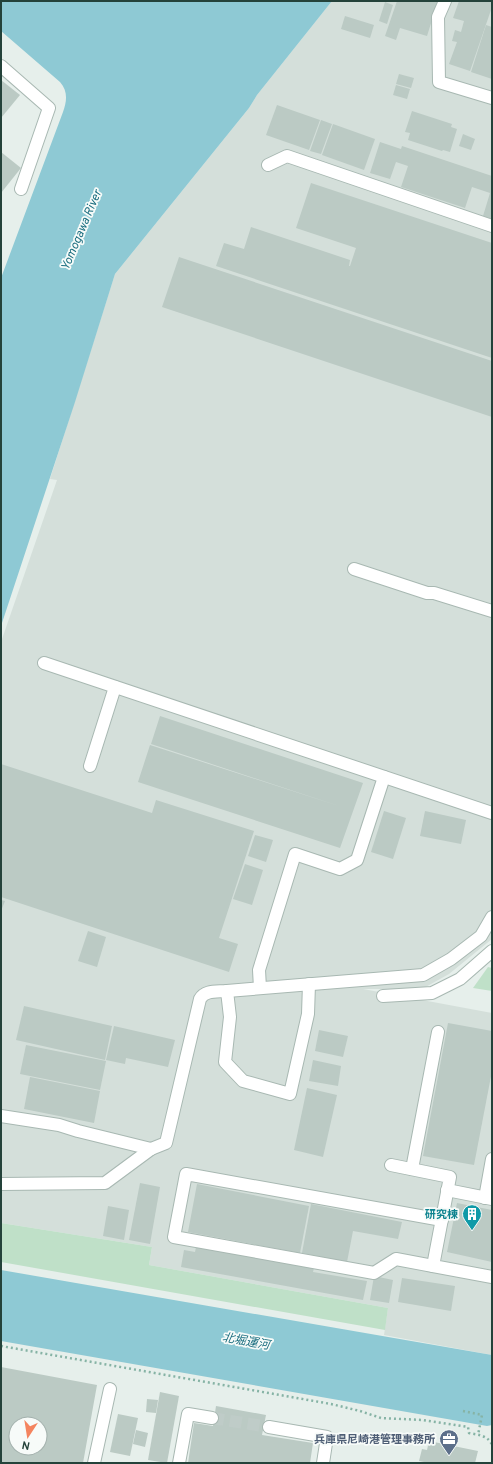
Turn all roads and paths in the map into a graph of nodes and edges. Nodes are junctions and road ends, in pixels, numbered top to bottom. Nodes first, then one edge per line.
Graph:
1 (445, 1) edge
2 (1, 66) edge
3 (492, 98) edge
4 (268, 165) dead end
5 (21, 189) dead end
6 (492, 226) edge
7 (354, 569) dead end
8 (492, 611) edge
9 (44, 663) dead end
10 (115, 687) junction
11 (90, 766) dead end
12 (384, 777) junction
13 (492, 813) edge
14 (492, 917) edge
15 (492, 951) edge
16 (309, 984) junction
17 (260, 988) junction
18 (227, 991) junction
19 (383, 996) dead end
20 (438, 1032) dead end
21 (1, 1116) edge
22 (151, 1149) junction
23 (492, 1159) edge
24 (391, 1165) dead end
25 (412, 1169) junction
26 (1, 1184) edge
27 (447, 1190) junction
28 (488, 1198) edge
29 (442, 1220) junction
30 (433, 1266) junction
31 (492, 1277) edge
32 (1, 1346) edge
33 (110, 1389) dead end
34 (463, 1411) dead end
35 (212, 1418) tunnel mouth
36 (269, 1428) tunnel mouth
37 (478, 1435) junction
38 (485, 1437) junction
39 (492, 1438) edge
40 (492, 1445) edge
41 (94, 1463) edge
42 (180, 1463) edge
43 (323, 1463) edge

1 - 3 lane
2 - 5 lane
4 - 6 lane
7 - 8 lane
9 - 10 lane
10 - 11 lane
10 - 12 lane
12 - 13 lane
12 - 17 lane
14 - 16 lane
15 - 19 lane
16 - 17 lane
16 - 18 lane
17 - 18 lane
18 - 22 lane
20 - 25 lane
21 - 22 lane
22 - 26 lane
23 - 28 lane
24 - 25 lane
25 - 27 lane
27 - 28 lane
27 - 29 lane
29 - 30 lane
29 - 30 lane
30 - 31 lane
32 - 37 path
33 - 41 lane
34 - 37 path
35 - 42 lane
36 - 43 lane
37 - 38 path
38 - 39 path
38 - 40 path

